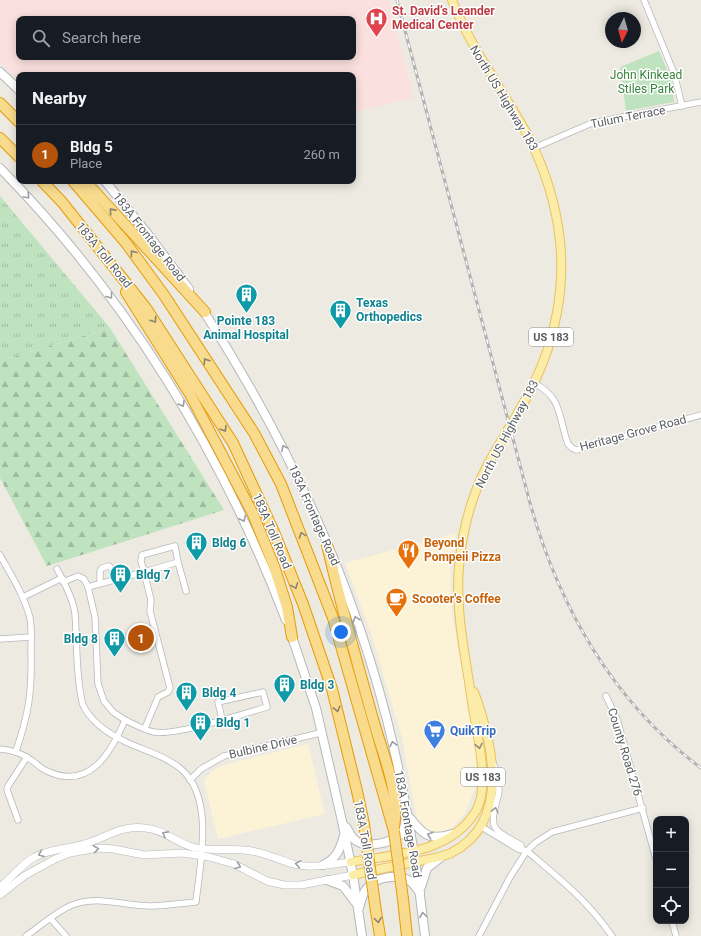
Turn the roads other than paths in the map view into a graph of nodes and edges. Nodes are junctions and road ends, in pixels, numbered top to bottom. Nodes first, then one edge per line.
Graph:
1 (452, 0) edge
2 (644, 0) edge
3 (0, 72) edge
4 (16, 87) edge
5 (701, 102) edge
6 (0, 103) edge
7 (682, 106) junction
8 (16, 119) edge
9 (0, 138) edge
10 (534, 148) junction
11 (16, 154) edge
12 (0, 168) edge
13 (45, 184) edge
14 (76, 184) edge
15 (88, 184) edge
16 (107, 184) edge
17 (94, 241) junction
18 (205, 312) junction
19 (534, 382) junction
20 (701, 415) edge
21 (327, 545) junction
22 (0, 554) edge
23 (178, 562) junction
24 (57, 569) dead end
25 (144, 572) junction
26 (116, 579) junction
27 (63, 580) junction
28 (100, 584) junction
29 (88, 586) junction
30 (186, 591) dead end
31 (23, 597) junction
32 (31, 637) junction
33 (292, 637) junction
34 (0, 639) edge
35 (470, 680) junction
36 (606, 696) dead end
37 (222, 719) junction
38 (125, 720) junction
39 (145, 728) junction
40 (320, 733) junction
41 (118, 738) junction
42 (0, 749) edge
43 (16, 752) junction
44 (28, 758) junction
45 (492, 761) junction
46 (190, 780) junction
47 (479, 806) junction
48 (643, 808) junction
49 (408, 813) junction
50 (18, 820) dead end
51 (342, 821) junction
52 (480, 826) junction
53 (394, 831) junction
54 (458, 832) junction
55 (345, 833) junction
56 (525, 850) junction
57 (414, 851) junction
58 (201, 852) junction
59 (654, 852) edge
60 (442, 856) junction
61 (351, 862) junction
62 (416, 862) junction
63 (323, 865) junction
64 (353, 875) junction
65 (327, 880) junction
66 (0, 887) edge
67 (420, 894) junction
68 (0, 895) edge
69 (357, 907) junction
70 (51, 919) junction
71 (673, 924) edge
72 (26, 936) edge
73 (66, 936) edge
74 (362, 936) edge
75 (380, 936) edge
76 (407, 936) edge
77 (425, 936) edge
78 (479, 936) edge
79 (612, 936) edge
80 (676, 936) edge

1 - 10 main road, North US Highway 183 / US 183
2 - 7 street
3 - 4 main road
5 - 7 street, Tulum Terrace
6 - 8 highway
7 - 10 street, Tulum Terrace
9 - 11 highway
10 - 19 main road, North US Highway 183 / US 183
12 -> 33 main road
13 - 17 highway, 183A Toll Road
53 -> 14 highway, 183A Toll Road
18 -> 15 highway
16 - 18 main road, 183A Frontage Road
17 - 33 highway
17 -> 75 highway, 183A Toll Road, bridge
21 -> 18 main road, 183A Frontage Road
19 - 20 street, Heritage Grove Road
19 - 35 main road, North US Highway 183 / US 183
49 -> 21 main road, 183A Frontage Road
21 - 53 highway
22 - 31 street
23 - 25 street
23 - 25 street
23 - 30 street
24 - 27 street
25 - 26 street
25 - 39 street
26 - 28 street
26 - 28 street
27 - 29 street
27 - 31 street
27 - 41 street
28 - 29 street
29 - 38 street
31 - 32 street
32 - 34 street
32 - 43 street
33 - 40 main road
35 - 45 main road, US 183
35 -> 47 main road, North US Highway 183 / US 183
36 - 48 street, County Road 276
37 - 37 street
37 - 39 street
38 - 39 street
38 - 41 street
40 - 46 street, Bulbine Drive
40 - 51 main road
41 - 44 street
41 - 46 street
42 - 43 street
43 - 44 street
44 - 50 street
45 - 52 main road, US 183
56 -> 45 street
46 - 58 street
47 - 52 main road, North US Highway 183
47 - 54 main road
48 - 56 street, County Road 276
48 - 59 street, County Road 276
49 - 51 main road
54 -> 49 main road
49 - 57 main road, 183A Frontage Road
51 - 55 main road
52 - 56 street
52 - 60 main road, US 183
53 - 76 highway, 183A Toll Road, bridge
54 - 57 main road
55 - 61 main road
55 - 63 main road
56 - 78 street, County Road 276
56 - 79 street
57 - 61 main road
57 - 62 main road, 183A Frontage Road
63 -> 58 street
58 -> 65 street
58 -> 66 street
68 -> 58 street
58 - 70 street
60 - 62 main road, US 183
60 - 67 main road, US 183
61 - 63 street
61 - 64 main road
62 - 64 main road, US 183
62 - 67 main road, 183A Frontage Road
64 - 65 street
64 - 69 main road
65 - 69 main road
67 - 69 main road
77 -> 67 main road, US 183
69 - 74 main road
70 - 72 street
70 - 73 street
71 - 80 street

